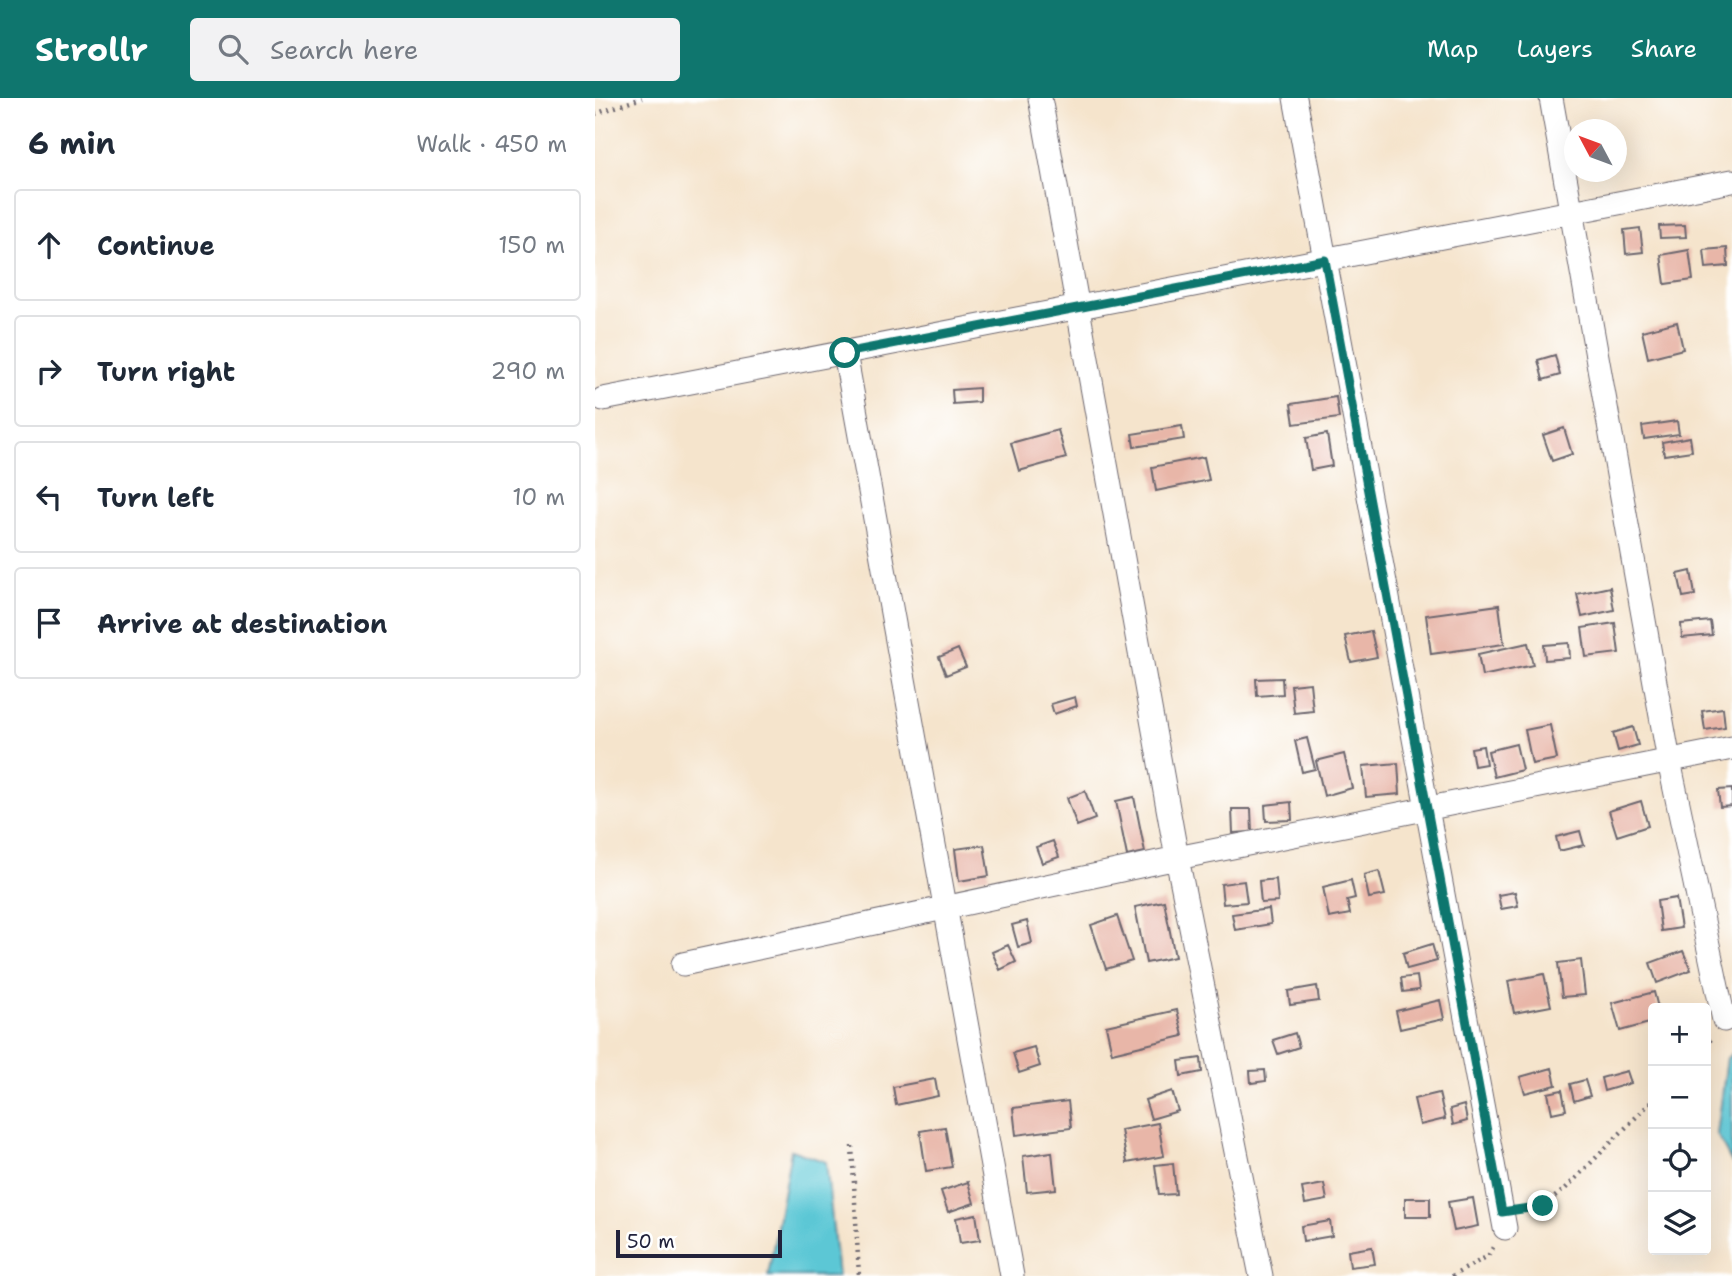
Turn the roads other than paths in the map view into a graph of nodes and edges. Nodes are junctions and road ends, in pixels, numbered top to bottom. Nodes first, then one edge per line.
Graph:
1 (1040, 98) edge
2 (1295, 98) edge
3 (1552, 98) edge
4 (1732, 181) edge
5 (1573, 211) junction
6 (1325, 260) junction
7 (1076, 308) junction
8 (845, 353) junction
9 (603, 399) dead end
10 (1732, 748) edge
11 (1669, 761) junction
12 (1427, 809) junction
13 (1177, 858) junction
14 (945, 908) junction
15 (683, 964) dead end
16 (1724, 1020) dead end
17 (1503, 1220) road end
18 (1012, 1276) edge
19 (1261, 1276) edge

1 - 7 street
2 - 6 street
3 - 5 street
4 - 5 street
5 - 6 street
5 - 11 street
6 - 7 street
6 - 12 street
7 - 8 street
7 - 13 street
8 - 9 street
8 - 14 street
10 - 11 street
11 - 12 street
11 - 16 street
12 - 13 street
12 - 17 street
13 - 14 street
13 - 19 street
14 - 15 street
14 - 18 street

